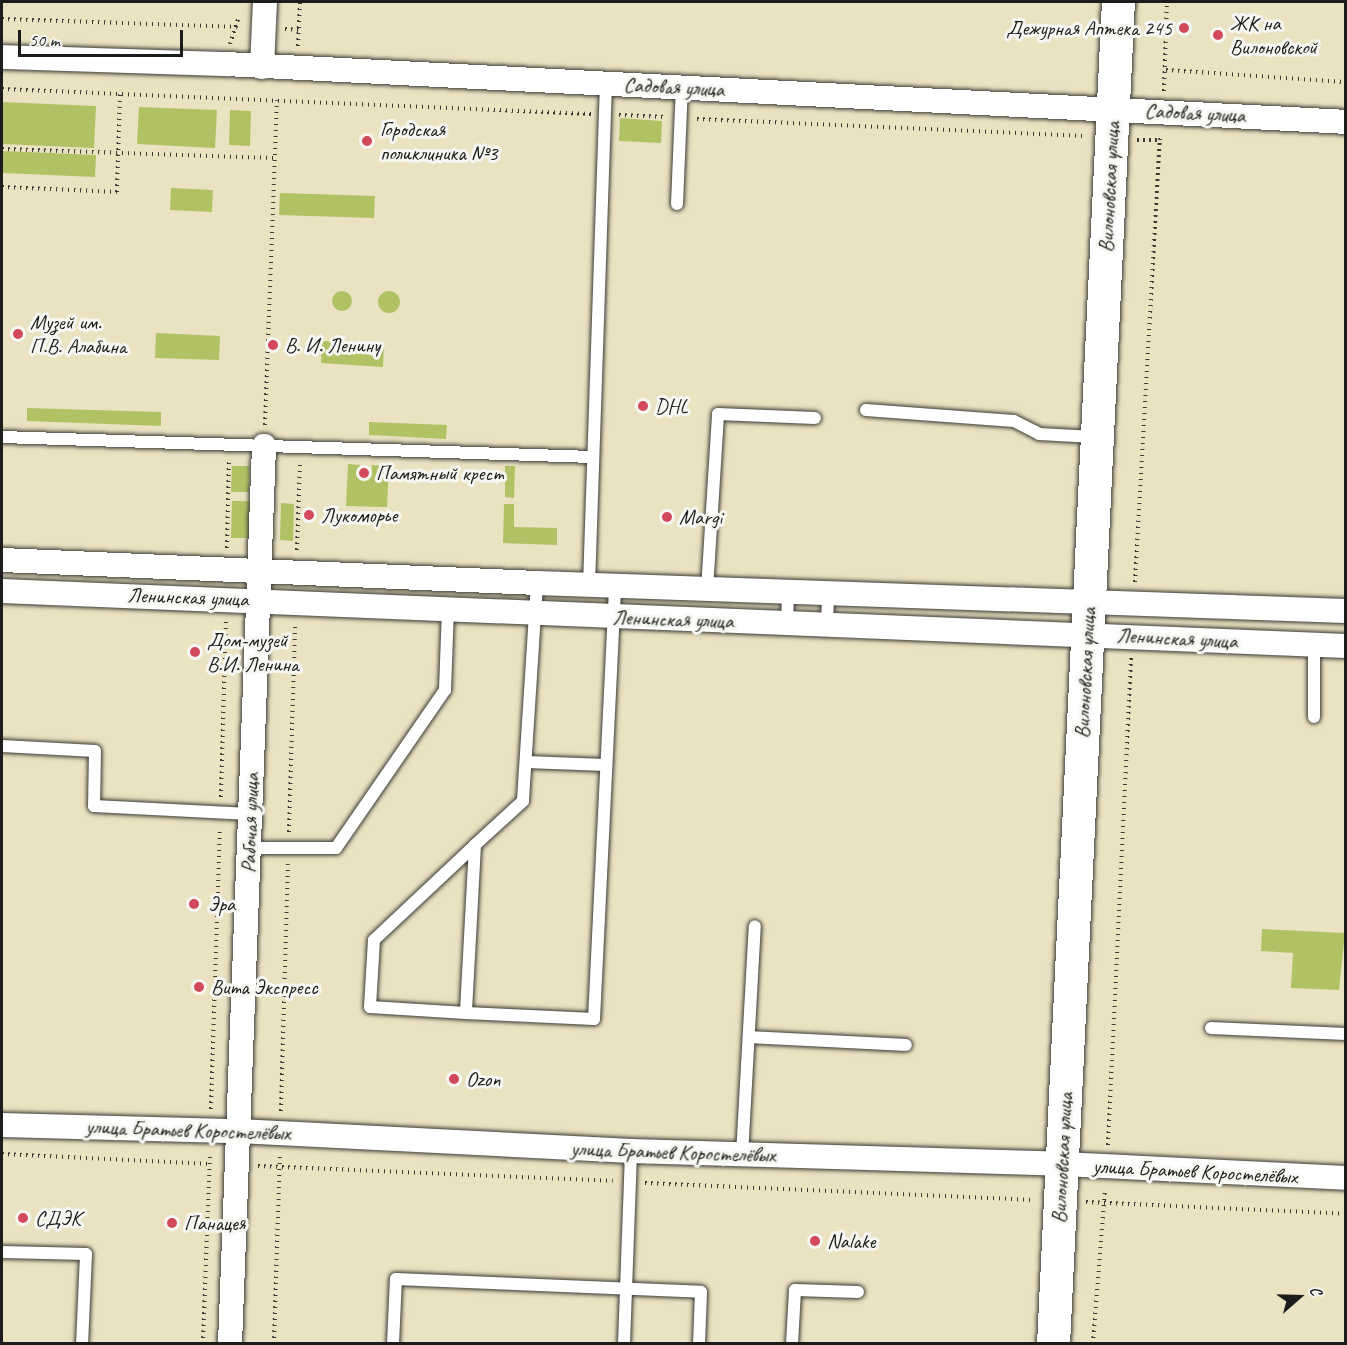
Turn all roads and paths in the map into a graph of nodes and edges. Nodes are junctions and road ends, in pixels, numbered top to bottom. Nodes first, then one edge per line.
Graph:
1 (265, 2) edge
2 (1118, 2) edge
3 (1167, 2) edge
4 (2, 19) edge
5 (264, 28) junction
6 (299, 30) dead end
7 (2, 57) edge
8 (262, 67) junction
9 (1166, 70) junction
10 (1346, 82) edge
11 (606, 83) junction
12 (682, 87) junction
13 (2, 89) edge
14 (120, 94) junction
15 (277, 100) junction
16 (1162, 111) junction
17 (606, 115) junction
18 (680, 118) junction
19 (1346, 122) edge
20 (1112, 125) junction
21 (1160, 140) junction
22 (2, 149) edge
23 (118, 153) junction
24 (275, 158) junction
25 (2, 187) edge
26 (677, 204) dead end
27 (866, 410) dead end
28 (815, 418) dead end
29 (265, 436) junction
30 (2, 437) edge
31 (1097, 437) junction
32 (593, 457) junction
33 (2, 560) edge
34 (259, 570) junction
35 (57, 577) junction
36 (537, 584) junction
37 (589, 585) junction
38 (615, 586) junction
39 (707, 590) junction
40 (2, 591) edge
41 (788, 593) junction
42 (828, 594) junction
43 (258, 600) junction
44 (1089, 601) junction
45 (1134, 603) junction
46 (448, 610) junction
47 (1346, 611) edge
48 (535, 614) junction
49 (614, 617) junction
50 (226, 621) dead end
51 (787, 623) junction
52 (295, 624) dead end
53 (827, 625) junction
54 (1087, 634) junction
55 (1132, 636) junction
56 (1314, 645) junction
57 (1346, 646) edge
58 (1314, 717) dead end
59 (2, 746) edge
60 (526, 762) junction
61 (606, 765) junction
62 (220, 813) junction
63 (250, 814) junction
64 (475, 845) junction
65 (249, 848) junction
66 (289, 849) junction
67 (755, 926) dead end
68 (466, 1012) junction
69 (1211, 1028) dead end
70 (1346, 1034) edge
71 (749, 1037) junction
72 (906, 1045) dead end
73 (2, 1125) edge
74 (210, 1130) junction
75 (238, 1131) junction
76 (281, 1133) junction
77 (631, 1151) junction
78 (2, 1154) edge
79 (742, 1155) junction
80 (210, 1163) junction
81 (1062, 1164) junction
82 (237, 1165) junction
83 (280, 1166) junction
84 (1107, 1166) junction
85 (1346, 1178) edge
86 (630, 1182) junction
87 (1060, 1201) junction
88 (1104, 1203) junction
89 (1346, 1214) edge
90 (2, 1252) edge
91 (626, 1288) junction
92 (858, 1292) dead end
93 (82, 1344) edge
94 (203, 1344) edge
95 (230, 1344) edge
96 (274, 1344) edge
97 (393, 1344) edge
98 (624, 1344) edge
99 (699, 1344) edge
100 (792, 1344) edge
101 (1053, 1344) edge
102 (1093, 1344) edge

1 - 5 street
2 - 20 main road, Вилоновская улица
3 - 9 path
4 - 5 path
5 - 6 path
5 - 8 street
7 - 8 street, Садовая улица
8 - 11 street, Садовая улица
9 - 10 path
9 - 16 path
11 - 12 street, Садовая улица
11 - 17 lane
12 - 18 lane
12 - 20 street, Садовая улица
13 - 14 path
14 - 15 path
14 - 23 path
15 - 17 path
15 - 24 path
16 - 19 street, Садовая улица
16 - 20 street, Садовая улица
16 - 21 path
17 - 18 path
17 - 32 lane
18 - 20 path
18 - 26 lane
20 - 21 path
20 - 31 main road, Вилоновская улица
21 - 45 path
22 - 23 path
23 - 24 path
23 - 25 path
24 - 29 path
27 - 31 lane
28 - 39 lane
29 - 30 lane
29 - 32 lane
29 - 34 street, Рабочая улица
31 - 44 main road, Вилоновская улица
32 - 37 lane
33 - 35 street, Ленинская улица
34 - 35 street, Ленинская улица
34 - 36 street, Ленинская улица
34 - 43 street, Рабочая улица
35 - 40 street, Ленинская улица
35 - 43 street, Ленинская улица
36 - 37 street, Ленинская улица
36 - 48 lane
37 - 38 street, Ленинская улица
38 - 39 street, Ленинская улица
38 - 49 lane
39 - 41 street, Ленинская улица
41 - 42 street, Ленинская улица
41 - 51 lane
42 - 44 street, Ленинская улица
42 - 53 lane
43 - 46 street, Ленинская улица
43 - 63 street, Рабочая улица
44 - 45 street, Ленинская улица
44 - 54 main road, Вилоновская улица
45 - 47 street, Ленинская улица
46 - 48 street, Ленинская улица
46 - 66 lane
48 - 49 street, Ленинская улица
48 - 60 lane
49 - 51 street, Ленинская улица
49 - 61 lane
50 - 62 path
51 - 53 street, Ленинская улица
52 - 66 path
53 - 54 street, Ленинская улица
54 - 55 street, Ленинская улица
54 - 81 main road, Вилоновская улица
55 - 56 street, Ленинская улица
55 - 84 path
56 - 57 street, Ленинская улица
56 - 58 lane
59 - 62 lane
60 - 61 lane
60 - 64 lane
61 - 68 lane
62 - 63 lane
62 - 74 path
63 - 65 street, Рабочая улица
64 - 68 lane
64 - 68 lane
65 - 66 lane
65 - 75 street, Рабочая улица
66 - 76 path
67 - 71 lane
69 - 70 lane
71 - 72 lane
71 - 79 lane
73 - 74 street, улица Братьев Коростелёвых
74 - 75 street, улица Братьев Коростелёвых
74 - 80 path
75 - 76 street, улица Братьев Коростелёвых
75 - 82 street, Рабочая улица
76 - 77 street, улица Братьев Коростелёвых
76 - 83 path
77 - 79 street, улица Братьев Коростелёвых
77 - 86 lane
78 - 80 path
79 - 81 street, улица Братьев Коростелёвых
80 - 82 path
80 - 94 path
81 - 84 street, улица Братьев Коростелёвых
81 - 87 main road, Вилоновская улица
82 - 83 path
82 - 95 street, Рабочая улица
83 - 86 path
83 - 96 path
84 - 85 street, улица Братьев Коростелёвых
84 - 88 path
86 - 87 path
86 - 91 lane
87 - 88 path
87 - 101 main road, Вилоновская улица
88 - 89 path
88 - 102 path
90 - 93 lane
91 - 97 lane
91 - 98 lane
91 - 99 lane
92 - 100 lane

